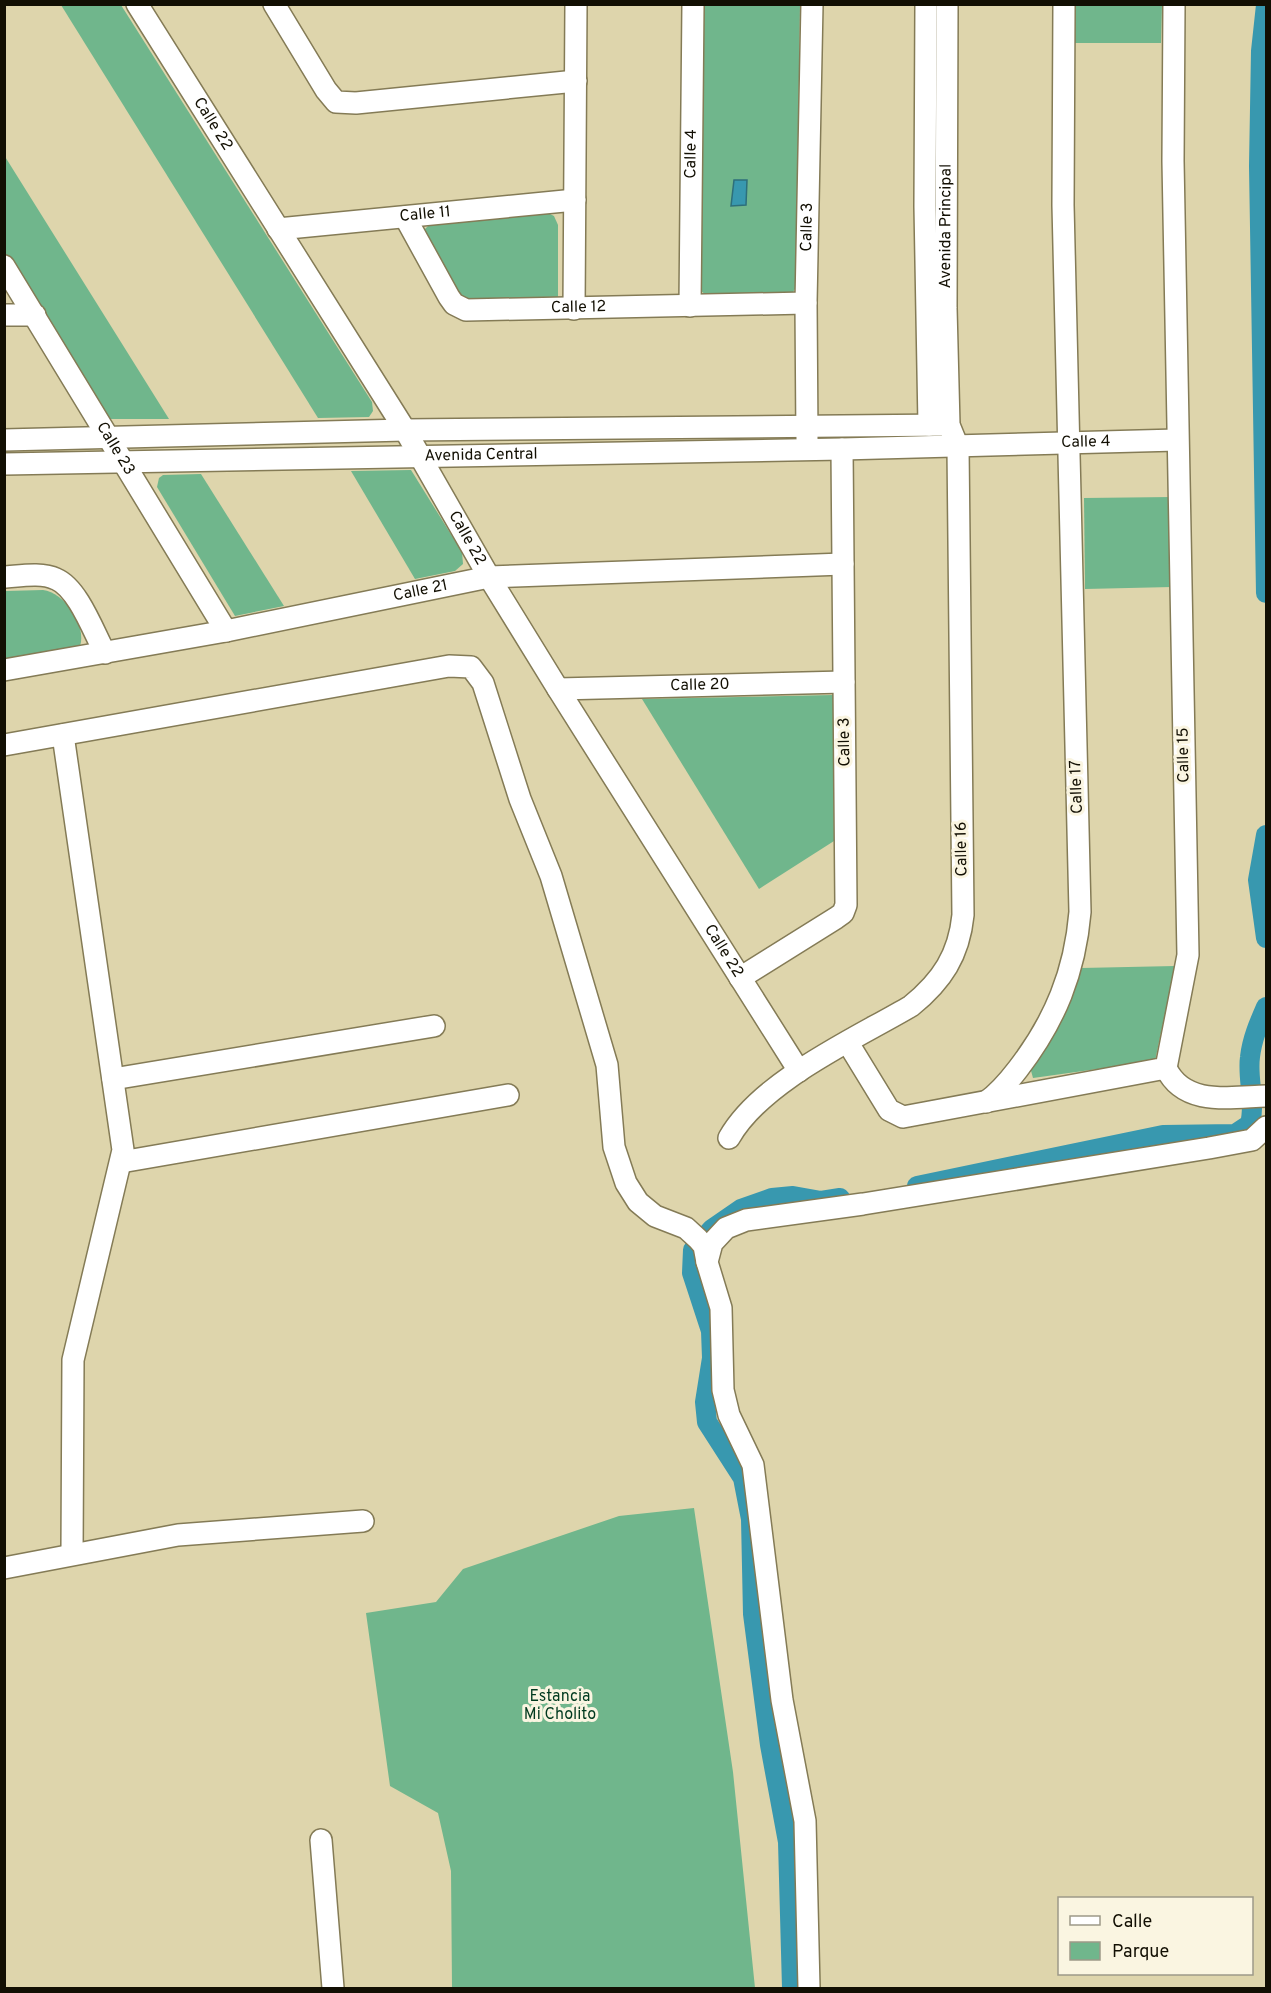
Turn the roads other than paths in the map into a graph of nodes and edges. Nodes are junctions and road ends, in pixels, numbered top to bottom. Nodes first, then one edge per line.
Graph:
1 (137, 4) edge
2 (273, 4) edge
3 (576, 4) edge
4 (693, 4) edge
5 (812, 4) edge
6 (926, 4) edge
7 (947, 4) edge
8 (1064, 4) edge
9 (1174, 4) edge
10 (576, 81) junction
11 (574, 200) junction
12 (405, 217) junction
13 (278, 229) junction
14 (4, 266) edge
15 (806, 303) junction
16 (690, 306) junction
17 (574, 309) junction
18 (4, 315) edge
19 (34, 315) junction
20 (939, 425) junction
21 (807, 427) junction
22 (405, 430) junction
23 (110, 438) junction
24 (4, 440) edge
25 (1178, 440) junction
26 (1068, 442) junction
27 (958, 447) junction
28 (842, 449) junction
29 (807, 450) junction
30 (420, 456) junction
31 (124, 462) junction
32 (4, 464) edge
33 (843, 564) junction
34 (4, 577) edge
35 (489, 577) junction
36 (226, 632) junction
37 (105, 653) junction
38 (4, 670) edge
39 (844, 682) junction
40 (558, 689) junction
41 (63, 735) junction
42 (4, 745) edge
43 (740, 978) junction
44 (434, 1026) dead end
45 (848, 1043) junction
46 (1166, 1068) junction
47 (799, 1071) junction
48 (113, 1079) junction
49 (508, 1095) dead end
50 (1261, 1098) edge
51 (985, 1102) junction
52 (1266, 1127) edge
53 (729, 1138) dead end
54 (121, 1162) junction
55 (703, 1249) junction
56 (363, 1521) dead end
57 (72, 1554) junction
58 (4, 1568) edge
59 (321, 1840) dead end
60 (333, 1989) edge
61 (808, 1989) edge

1 - 13 street, Calle 22
2 - 10 street
3 - 10 street
4 - 16 street, Calle 4
5 - 15 street, Calle 3
6 - 20 street, Avenida Principal
7 - 20 street, Avenida Principal
8 - 26 street, Calle 17
9 - 25 street, Calle 15
10 - 11 street
11 - 12 street, Calle 11
11 - 17 street
12 - 13 street, Calle 11
12 - 17 street, Calle 12
13 - 22 street, Calle 22
14 - 19 street, Calle 23
15 - 16 street, Calle 12
15 - 21 street, Calle 3
16 - 17 street, Calle 12
18 - 19 street
19 - 23 street, Calle 23
20 - 21 street, Avenida Central
20 - 27 street, Avenida Principal
21 - 22 street, Avenida Central
21 - 29 street, Calle 3
22 - 23 street, Avenida Central
22 - 30 street, Calle 22
23 - 24 street, Avenida Central
23 - 31 street, Calle 23
25 - 26 street, Calle 4
25 - 46 street, Calle 15
26 - 27 street, Calle 4
26 - 51 street, Calle 17
27 - 28 street, Avenida Central
27 - 45 street, Calle 16
28 - 29 street, Avenida Central
28 - 33 street, Calle 3
29 - 30 street, Avenida Central
30 - 31 street, Avenida Central
30 - 35 street, Calle 22
31 - 32 street, Avenida Central
31 - 36 street, Calle 23
33 - 35 street, Calle 21
33 - 39 street, Calle 3
34 - 37 street
35 - 36 street, Calle 21
35 - 40 street, Calle 22
36 - 37 street, Calle 21
37 - 38 street, Calle 21
39 - 40 street, Calle 20
39 - 43 street, Calle 3
40 - 43 street, Calle 22
41 - 42 street
41 - 48 street
41 - 55 street
43 - 47 street, Calle 22
44 - 48 street
45 - 47 street, Calle 16
45 - 51 street
46 - 50 street
46 - 51 street
47 - 53 street, Calle 16
48 - 54 street
49 - 54 street
52 - 55 street
54 - 57 street
55 - 61 street
56 - 57 street
57 - 58 street
59 - 60 street

